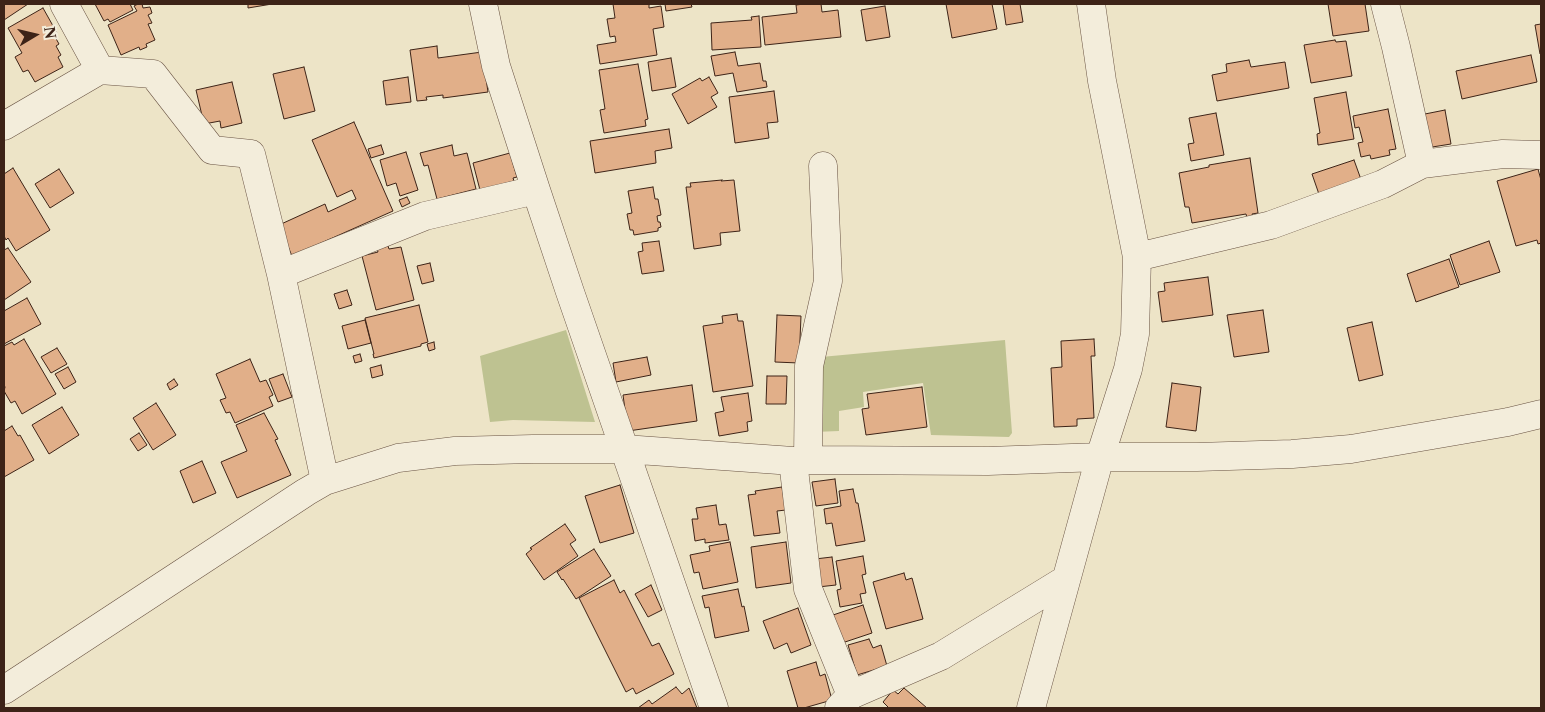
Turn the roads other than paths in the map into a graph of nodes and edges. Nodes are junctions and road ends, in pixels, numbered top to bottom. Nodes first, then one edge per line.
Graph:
1 (64, 4) edge
2 (483, 4) edge
3 (1092, 4) edge
4 (1385, 4) edge
5 (100, 70) junction
6 (4, 126) edge
7 (1541, 156) edge
8 (1422, 164) junction
9 (823, 166) dead end
10 (536, 190) junction
11 (1137, 257) junction
12 (281, 274) junction
13 (1541, 414) edge
14 (624, 449) junction
15 (1100, 457) junction
16 (801, 460) junction
17 (325, 481) junction
18 (1065, 580) junction
19 (4, 690) edge
20 (845, 702) edge
21 (714, 708) edge
22 (1031, 708) edge

1 - 5 street
2 - 10 street
3 - 11 street
4 - 8 street
5 - 6 street
5 - 12 street
7 - 8 street
8 - 11 street
9 - 16 street
10 - 12 street
10 - 14 street
11 - 15 street
12 - 17 street
13 - 15 street
14 - 16 street
14 - 17 street
14 - 21 street
15 - 16 street
15 - 18 street
16 - 20 street
17 - 19 street
18 - 20 street
18 - 22 street

